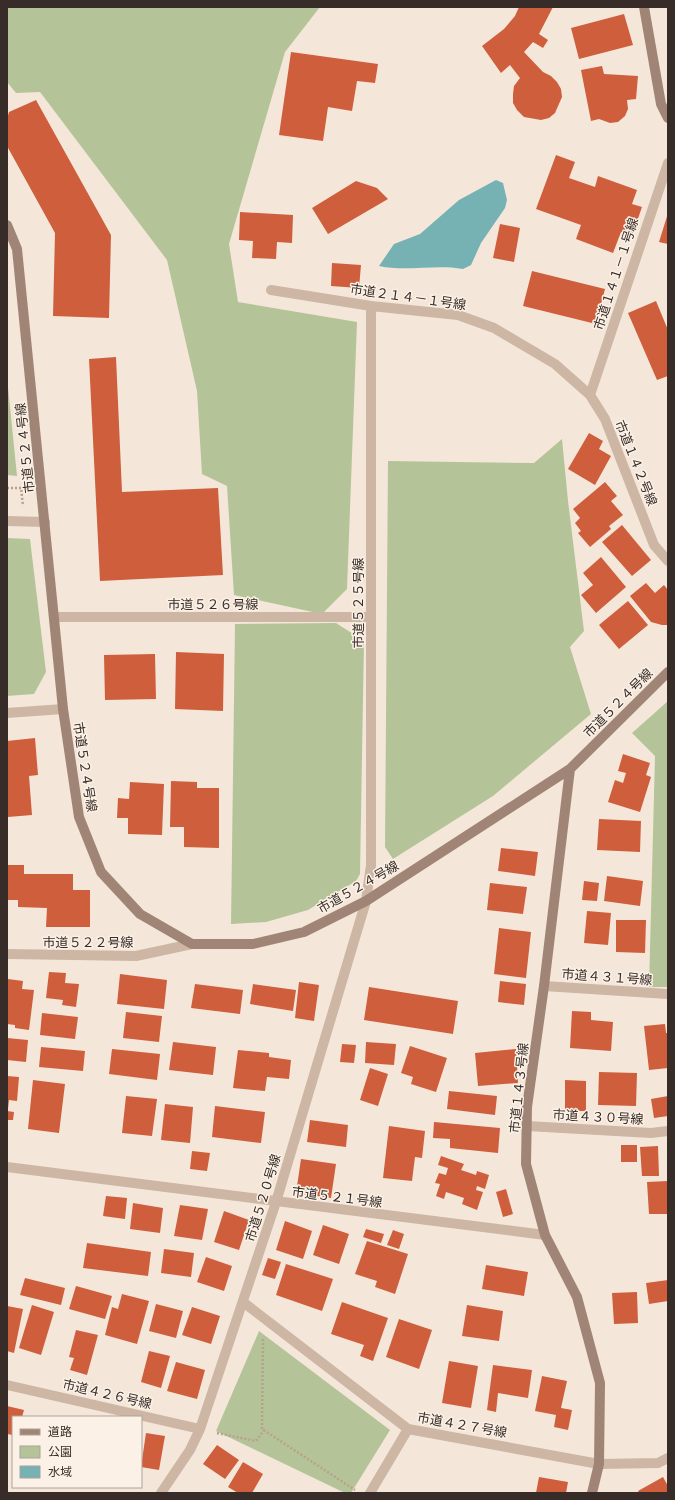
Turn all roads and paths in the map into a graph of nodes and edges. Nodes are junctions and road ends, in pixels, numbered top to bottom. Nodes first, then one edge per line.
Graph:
1 (644, 7) edge
2 (668, 118) edge
3 (668, 163) edge
4 (7, 225) edge
5 (272, 290) dead end
6 (371, 306) junction
7 (590, 395) junction
8 (7, 488) edge
9 (24, 509) dead end
10 (7, 522) edge
11 (45, 522) junction
12 (668, 561) edge
13 (54, 617) junction
14 (371, 617) junction
15 (668, 672) edge
16 (63, 709) junction
17 (7, 712) edge
18 (570, 769) junction
19 (366, 901) junction
20 (192, 944) junction
21 (7, 954) edge
22 (544, 986) junction
23 (668, 994) edge
24 (527, 1126) junction
25 (668, 1131) edge
26 (7, 1167) edge
27 (276, 1202) junction
28 (544, 1235) junction
29 (243, 1302) junction
30 (260, 1332) dead end
31 (7, 1385) edge
32 (140, 1416) edge
33 (142, 1416) edge
34 (408, 1428) junction
35 (200, 1430) junction
36 (264, 1430) junction
37 (231, 1435) dead end
38 (668, 1458) edge
39 (599, 1464) junction
40 (161, 1493) edge
41 (360, 1493) edge
42 (370, 1493) edge
43 (592, 1493) edge

1 - 2 street
3 - 7 street, 市道１４１－１号線
4 - 11 street, 市道５２４号線
5 - 6 street, 市道２１４－１号線
6 - 7 street, 市道２１４－１号線
6 - 14 street, 市道５２５号線
7 - 12 street, 市道１４２号線
8 - 9 path
10 - 11 street
11 - 13 street, 市道５２４号線
13 - 14 street, 市道５２６号線
13 - 16 street, 市道５２４号線
14 - 19 street, 市道５２５号線
15 - 18 street, 市道５２４号線
16 - 17 street
16 - 20 street, 市道５２４号線
18 - 19 street, 市道５２４号線
18 - 22 street, 市道１４３号線
19 - 20 street, 市道５２４号線
19 - 27 street, 市道５２０号線
20 - 21 street, 市道５２２号線
22 - 23 street, 市道４３１号線
22 - 24 street, 市道１４３号線
24 - 25 street, 市道４３０号線
24 - 28 street, 市道１４３号線
26 - 27 street, 市道５２１号線
27 - 28 street, 市道５２１号線
27 - 29 street, 市道５２０号線
28 - 39 street, 市道１４３号線
29 - 34 street, 市道４２７号線
29 - 35 street, 市道５２０号線
30 - 36 path
31 - 32 street, 市道４２６号線
33 - 35 street, 市道４２６号線
34 - 39 street, 市道４２７号線
34 - 42 street
35 - 40 street, 市道５２０号線
36 - 37 path
36 - 41 path
38 - 39 street, 市道４２７号線
39 - 43 street, 市道１４３号線

